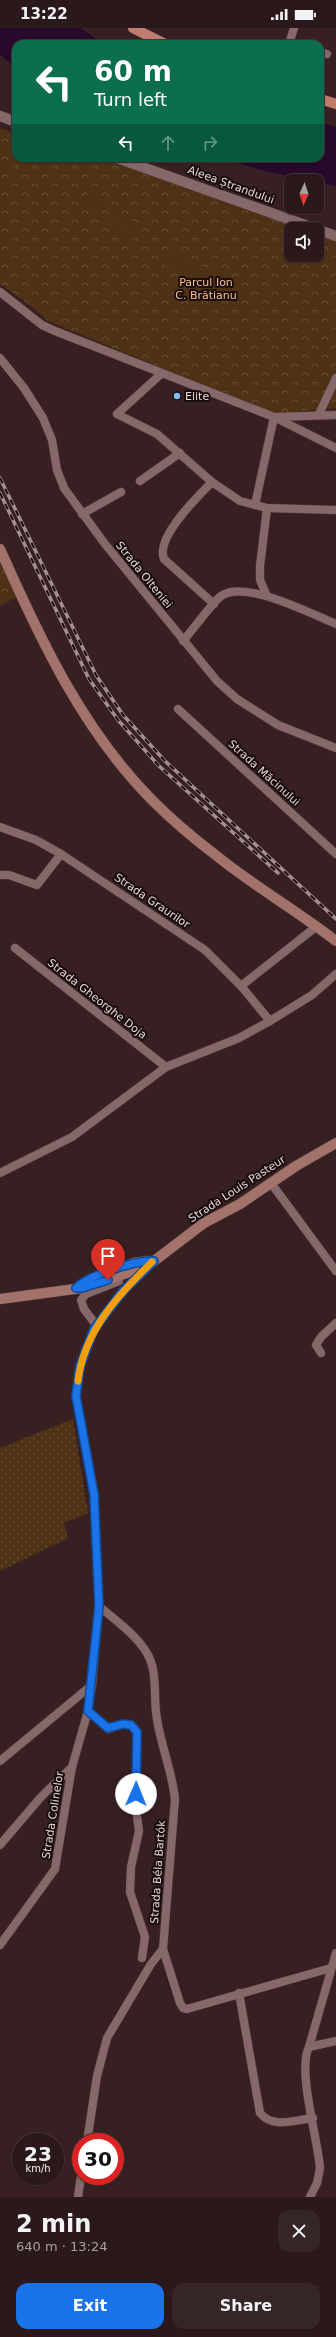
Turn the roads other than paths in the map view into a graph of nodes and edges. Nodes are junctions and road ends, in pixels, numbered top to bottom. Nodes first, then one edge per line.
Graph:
1 (133, 28) edge
2 (294, 28) edge
3 (157, 40) edge
4 (290, 40) edge
5 (324, 100) edge
6 (336, 104) edge
7 (0, 116) edge
8 (12, 120) edge
9 (128, 162) edge
10 (336, 236) edge
11 (0, 292) edge
12 (0, 358) edge
13 (161, 374) junction
14 (336, 378) edge
15 (319, 414) junction
16 (336, 414) edge
17 (274, 417) junction
18 (336, 448) edge
19 (180, 453) junction
20 (140, 481) dead end
21 (212, 482) junction
22 (121, 492) dead end
23 (255, 505) junction
24 (267, 508) junction
25 (336, 510) edge
26 (82, 514) junction
27 (0, 549) edge
28 (267, 596) junction
29 (214, 604) junction
30 (336, 624) edge
31 (183, 641) junction
32 (178, 709) dead end
33 (336, 748) edge
34 (0, 826) edge
35 (61, 854) junction
36 (336, 854) edge
37 (0, 875) edge
38 (317, 926) junction
39 (336, 941) edge
40 (15, 948) dead end
41 (336, 974) edge
42 (241, 986) junction
43 (270, 1021) junction
44 (166, 1067) junction
45 (336, 1143) edge
46 (0, 1173) edge
47 (270, 1183) junction
48 (154, 1261) junction
49 (336, 1271) edge
50 (118, 1279) junction
51 (76, 1288) junction
52 (123, 1291) junction
53 (0, 1299) edge
54 (336, 1323) edge
55 (97, 1326) junction
56 (321, 1353) dead end
57 (99, 1606) junction
58 (92, 1684) junction
59 (88, 1711) junction
60 (0, 1761) edge
61 (72, 1767) junction
62 (0, 1845) edge
63 (0, 1945) edge
64 (163, 1949) junction
65 (336, 1953) edge
66 (142, 1958) dead end
67 (331, 1968) junction
68 (239, 1993) junction
69 (336, 2042) edge
70 (309, 2047) junction
71 (312, 2118) junction
72 (88, 2133) edge
73 (80, 2185) edge
74 (78, 2197) edge
75 (310, 2197) edge

1 - 3 main road
2 - 4 street
5 - 6 main road
7 - 8 street
9 - 10 street, Aleea Ștrandului
11 - 13 street
12 - 26 street, Strada Olteniei
13 - 17 street
13 - 19 street
14 - 15 street
15 - 16 street
15 - 17 street
17 - 18 street
17 - 23 street
19 - 20 street
19 - 21 street
21 - 23 street
21 - 29 street
22 - 26 street
23 - 24 street
24 - 25 street
24 - 28 street
26 - 31 street, Strada Olteniei
27 - 38 main road
28 - 29 street
28 - 30 street
29 - 31 street
31 - 33 street, Strada Olteniei
32 - 36 street, Strada Măcinului
34 - 35 street, Strada Graurilor
35 - 37 street
35 - 42 street, Strada Graurilor
38 - 39 main road
38 - 42 street
40 - 44 street, Strada Gheorghe Doja
41 - 43 street
42 - 43 street, Strada Graurilor
43 - 44 street
44 - 46 street
45 - 47 main road, Strada Louis Pasteur
47 - 48 main road, Strada Louis Pasteur
47 - 49 street
48 - 50 main road, Strada Louis Pasteur
48 - 51 main road, Strada Louis Pasteur
48 - 52 street, Strada Colinelor
50 - 51 main road, Strada Louis Pasteur
50 - 52 street
50 - 55 street
51 - 53 main road, Strada Louis Pasteur
52 - 55 street, Strada Colinelor
54 - 56 street
55 - 57 street, Strada Colinelor
57 - 58 street, Strada Colinelor
57 - 64 street, Strada Béla Bartók
58 - 59 street, Strada Colinelor
58 - 60 street
59 - 61 street, Strada Colinelor
59 - 66 street
61 - 62 street, Strada Colinelor
61 - 63 street, Strada Colinelor
64 - 68 street, Strada Béla Bartók
64 - 72 street
65 - 67 street
67 - 68 street, Strada Béla Bartók
67 - 70 street
68 - 71 street
69 - 70 street
70 - 71 street
71 - 75 street
73 - 74 street

